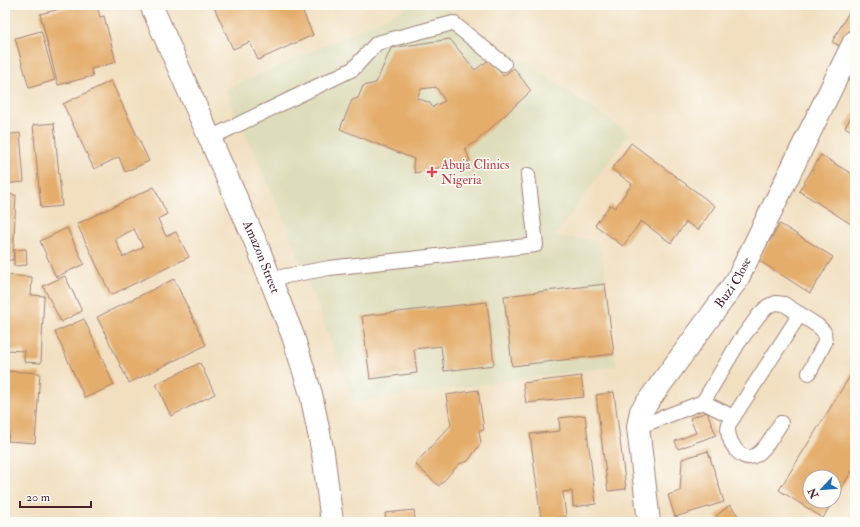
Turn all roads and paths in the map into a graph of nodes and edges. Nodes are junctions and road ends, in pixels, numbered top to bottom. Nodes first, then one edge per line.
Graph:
1 (151, 5) edge
2 (854, 42) dead end
3 (504, 64) dead end
4 (210, 138) junction
5 (528, 176) dead end
6 (270, 280) junction
7 (800, 314) junction
8 (809, 372) dead end
9 (703, 402) junction
10 (733, 417) junction
11 (782, 423) dead end
12 (638, 427) junction
13 (332, 522) edge
14 (649, 522) edge

1 - 4 street, Amazon Street
2 - 12 street, Buzi Close
3 - 4 lane
4 - 6 street, Amazon Street
5 - 6 lane
6 - 13 street, Amazon Street
7 - 8 lane
7 - 9 lane
7 - 10 lane
9 - 10 lane
9 - 12 lane
10 - 11 lane
12 - 14 street, Buzi Close

